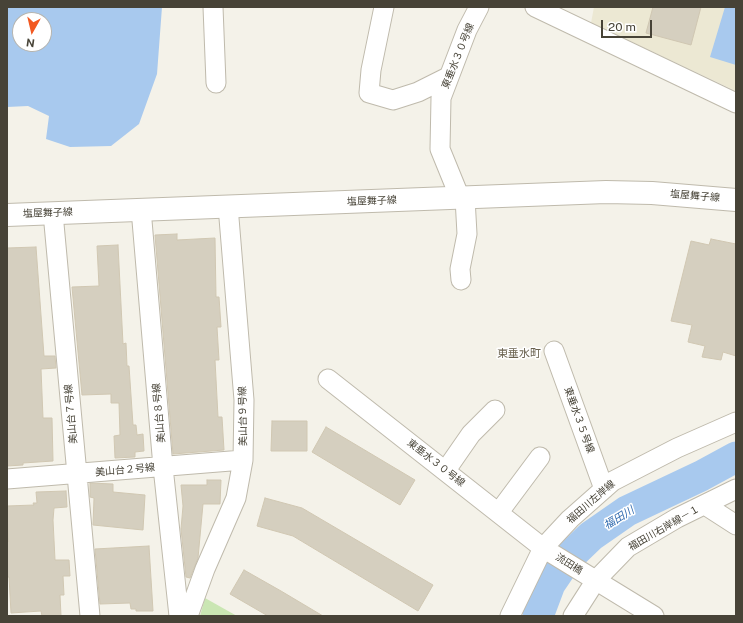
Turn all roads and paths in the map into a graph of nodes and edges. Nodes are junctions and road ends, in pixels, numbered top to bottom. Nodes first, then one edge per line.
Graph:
1 (213, 7) edge
2 (384, 7) edge
3 (479, 7) edge
4 (535, 7) edge
5 (448, 77) junction
6 (216, 82) dead end
7 (736, 103) edge
8 (462, 198) junction
9 (736, 200) edge
10 (228, 206) junction
11 (141, 209) junction
12 (53, 212) junction
13 (7, 215) edge
14 (461, 280) dead end
15 (554, 352) dead end
16 (328, 379) dead end
17 (495, 410) dead end
18 (736, 422) edge
19 (540, 457) dead end
20 (244, 460) junction
21 (163, 467) junction
22 (446, 470) junction
23 (76, 474) junction
24 (7, 479) edge
25 (604, 489) junction
26 (736, 489) edge
27 (704, 505) junction
28 (499, 512) junction
29 (736, 525) edge
30 (543, 548) junction
31 (596, 580) junction
32 (90, 616) edge
33 (179, 616) edge
34 (188, 616) edge
35 (510, 616) edge
36 (573, 616) edge
37 (654, 616) edge

1 - 6 street
2 - 5 street
3 - 5 street, 東垂水３０号線
4 - 7 street
5 - 8 street, 東垂水３０号線
8 - 9 street, 塩屋舞子線
8 - 10 street, 塩屋舞子線
8 - 14 street, 東垂水３０号線
10 - 11 street, 塩屋舞子線
10 - 20 street, 美山台９号線
11 - 12 street, 塩屋舞子線
11 - 21 street, 美山台８号線
12 - 13 street, 塩屋舞子線
12 - 23 street, 美山台７号線
15 - 25 street, 東垂水３５号線
16 - 22 street, 東垂水３０号線
17 - 22 street
18 - 25 street, 福田川左岸線
19 - 28 street
20 - 21 street, 美山台２号線
20 - 34 street, 美山台９号線
21 - 23 street, 美山台２号線
21 - 33 street, 美山台８号線
22 - 28 street, 東垂水３０号線
23 - 24 street, 美山台２号線
23 - 32 street, 美山台７号線
25 - 30 street, 福田川左岸線
26 - 27 street, 福田川右岸線－１
27 - 29 street
27 - 31 street, 福田川右岸線－１
28 - 30 street, 東垂水３０号線
30 - 31 street, 流田橋
30 - 35 street, 福田川左岸線
31 - 36 street, 福田川右岸線－１
31 - 37 street, 流田橋

